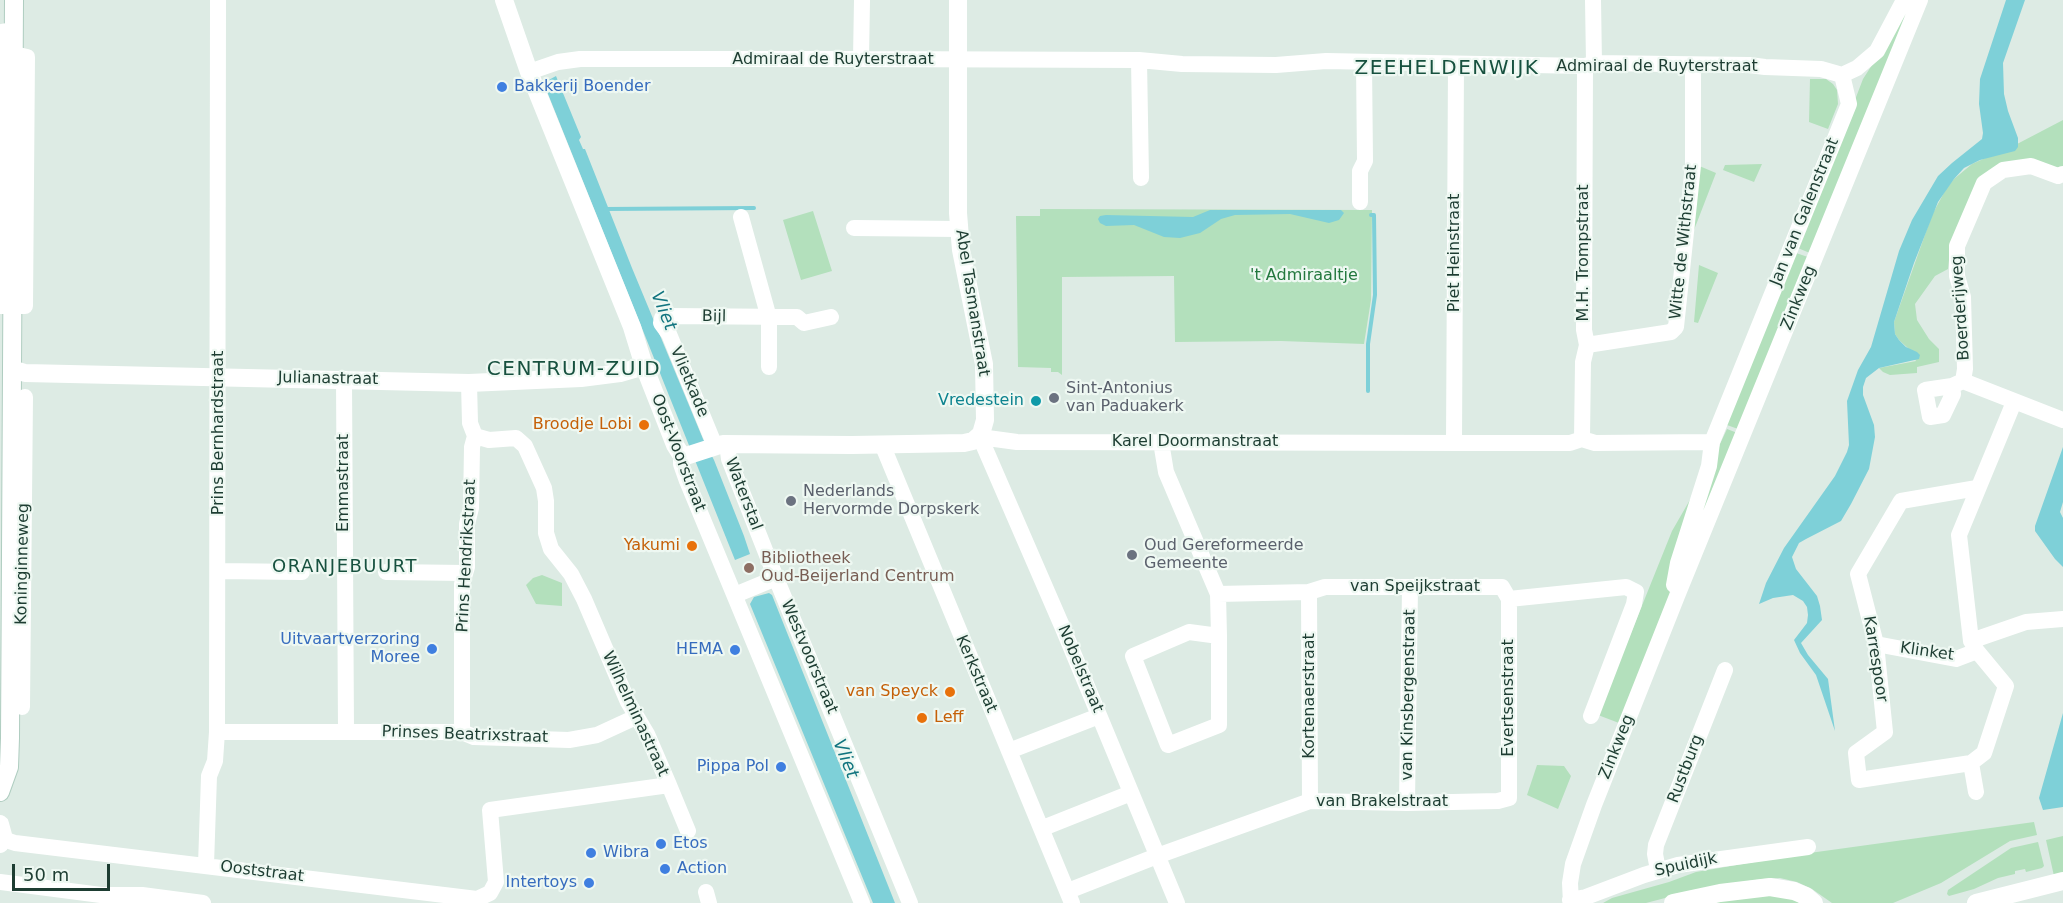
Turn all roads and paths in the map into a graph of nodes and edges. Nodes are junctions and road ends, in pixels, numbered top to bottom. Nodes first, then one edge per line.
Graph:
1 (14, 0) edge
2 (218, 0) edge
3 (504, 0) edge
4 (862, 0) edge
5 (958, 0) edge
6 (1593, 0) edge
7 (1904, 0) edge
8 (1920, 0) edge
9 (14, 30) junction
10 (861, 59) junction
11 (1139, 60) junction
12 (958, 61) junction
13 (1364, 62) junction
14 (1456, 64) junction
15 (1693, 64) junction
16 (1590, 65) junction
17 (529, 72) junction
18 (1842, 75) junction
19 (2063, 174) edge
20 (1141, 178) dead end
21 (1360, 202) dead end
22 (741, 217) dead end
23 (854, 228) dead end
24 (960, 229) junction
25 (13, 306) junction
26 (831, 317) dead end
27 (769, 318) junction
28 (661, 319) joint
29 (1587, 345) junction
30 (644, 366) junction
31 (769, 367) dead end
32 (6, 368) edge
33 (219, 376) junction
34 (344, 379) junction
35 (469, 383) junction
36 (25, 397) dead end
37 (2014, 402) junction
38 (2063, 420) edge
39 (12, 421) edge
40 (475, 436) junction
41 (980, 437) junction
42 (1582, 440) junction
43 (1161, 442) junction
44 (1454, 442) junction
45 (1712, 442) junction
46 (882, 444) junction
47 (717, 446) junction
48 (686, 455) junction
49 (1977, 488) junction
50 (219, 571) junction
51 (302, 572) dead end
52 (386, 572) dead end
53 (465, 573) junction
54 (776, 578) junction
55 (1410, 587) junction
56 (1309, 592) junction
57 (1218, 594) junction
58 (735, 595) junction
59 (1677, 596) junction
60 (1509, 599) junction
61 (2063, 619) edge
62 (1219, 636) junction
63 (1876, 644) junction
64 (1974, 646) junction
65 (1725, 670) dead end
66 (21, 707) dead end
67 (1099, 716) junction
68 (1591, 716) dead end
69 (636, 717) junction
70 (346, 731) junction
71 (217, 732) junction
72 (462, 732) junction
73 (9, 748) junction
74 (1009, 752) junction
75 (1971, 763) junction
76 (0, 768) edge
77 (669, 785) junction
78 (0, 792) edge
79 (1976, 792) dead end
80 (1131, 793) junction
81 (1509, 798) joint
82 (1310, 801) junction
83 (1407, 803) junction
84 (1048, 826) dead end
85 (688, 831) dead end
86 (1, 835) edge
87 (1808, 846) dead end
88 (1156, 856) junction
89 (206, 866) junction
90 (1658, 870) junction
91 (2063, 881) edge
92 (0, 882) edge
93 (1070, 897) edge
94 (493, 899) edge
95 (1570, 902) edge
96 (203, 903) edge
97 (862, 903) edge
98 (910, 903) edge
99 (1177, 903) edge
100 (1673, 903) edge
101 (1814, 903) edge
102 (1976, 903) edge

1 - 9 street, Koninginneweg
2 - 33 street, Prins Bernhardstraat
3 - 17 street, Oost-Voorstraat
4 - 10 street
5 - 12 street, Abel Tasmanstraat
6 - 16 street, M.H. Trompstraat
7 - 18 street
8 - 59 street, Zinkweg
9 - 25 street, Koninginneweg
9 - 25 street
10 - 12 street, Admiraal de Ruyterstraat
10 - 17 street, Admiraal de Ruyterstraat
11 - 12 street, Admiraal de Ruyterstraat
11 - 13 street, Admiraal de Ruyterstraat
11 - 20 street
12 - 24 street, Abel Tasmanstraat
13 - 14 street, Admiraal de Ruyterstraat
13 - 21 street
14 - 16 street, Admiraal de Ruyterstraat
14 - 44 street, Piet Heinstraat
15 - 16 street, Admiraal de Ruyterstraat
15 - 18 street, Admiraal de Ruyterstraat
15 - 29 street, Witte de Withstraat
16 - 29 street, M.H. Trompstraat
17 - 30 street, Oost-Voorstraat
18 - 45 street, Jan van Galenstraat
19 - 37 street, Boerderijweg
22 - 27 street
23 - 24 street
24 - 41 street, Abel Tasmanstraat
25 - 32 street, Koninginneweg
26 - 27 street, Bijl
27 - 28 street, Bijl
27 - 31 street
28 - 47 street, Vlietkade
29 - 42 street, M.H. Trompstraat
30 - 35 street, Julianastraat
30 - 48 street, Oost-Voorstraat
32 - 33 street, Julianastraat
32 - 39 street, Koninginneweg
33 - 34 street, Julianastraat
33 - 50 street, Prins Bernhardstraat
34 - 35 street, Julianastraat
34 - 70 street, Emmastraat
35 - 40 street, Prins Hendrikstraat
36 - 39 street, Koninginneweg
37 - 38 street, Boerderijweg
37 - 49 street
39 - 66 street, Koninginneweg
39 - 73 street, Koninginneweg
40 - 53 street, Prins Hendrikstraat
40 - 69 street, Wilhelminastraat
41 - 43 street, Karel Doormanstraat
41 - 46 street, Karel Doormanstraat
41 - 67 street, Nobelstraat
42 - 44 street, Karel Doormanstraat
42 - 45 street, Karel Doormanstraat
43 - 44 street, Karel Doormanstraat
43 - 57 street
45 - 59 street, Zinkweg
46 - 47 street, Karel Doormanstraat
46 - 74 street, Kerkstraat
47 - 48 street, Karel Doormanstraat
47 - 54 street, Waterstal
48 - 58 street, Oost-Voorstraat
49 - 63 street, Karrespoor
49 - 64 street
50 - 51 street
50 - 71 street, Prins Bernhardstraat
52 - 53 street
53 - 72 street, Prins Hendrikstraat
54 - 58 street
54 - 98 street, Westvoorstraat
55 - 56 street, van Speijkstraat
55 - 60 street, van Speijkstraat
55 - 83 street, van Kinsbergenstraat
56 - 57 street, van Speijkstraat
56 - 82 street, Kortenaerstraat
57 - 62 street
58 - 97 street, Oost-Voorstraat
59 - 95 street, Zinkweg
60 - 68 street
60 - 81 street, Evertsenstraat
61 - 64 street
62 - 62 street
63 - 64 street, Klinket
63 - 75 street, Karrespoor
64 - 75 street
65 - 90 street, Rustburg
67 - 74 street
67 - 80 street, Nobelstraat
69 - 72 street, Prinses Beatrixstraat
69 - 77 street, Wilhelminastraat
70 - 71 street, Prinses Beatrixstraat
70 - 72 street, Prinses Beatrixstraat
71 - 89 street, Prins Bernhardstraat
73 - 76 street, Koninginneweg
73 - 78 street, Koninginneweg
74 - 93 street, Kerkstraat
75 - 79 street
77 - 85 street
77 - 94 street, Wilhelminastraat
80 - 84 street
80 - 88 street, Nobelstraat
81 - 83 street, van Brakelstraat
82 - 83 street, van Brakelstraat
82 - 88 street, van Brakelstraat
86 - 89 street, Ooststraat
87 - 90 street, Spuidijk
88 - 93 street, van Brakelstraat
88 - 99 street, Nobelstraat
89 - 94 street, Ooststraat
90 - 95 street, Spuidijk
91 - 102 street
92 - 96 street
100 - 101 street

